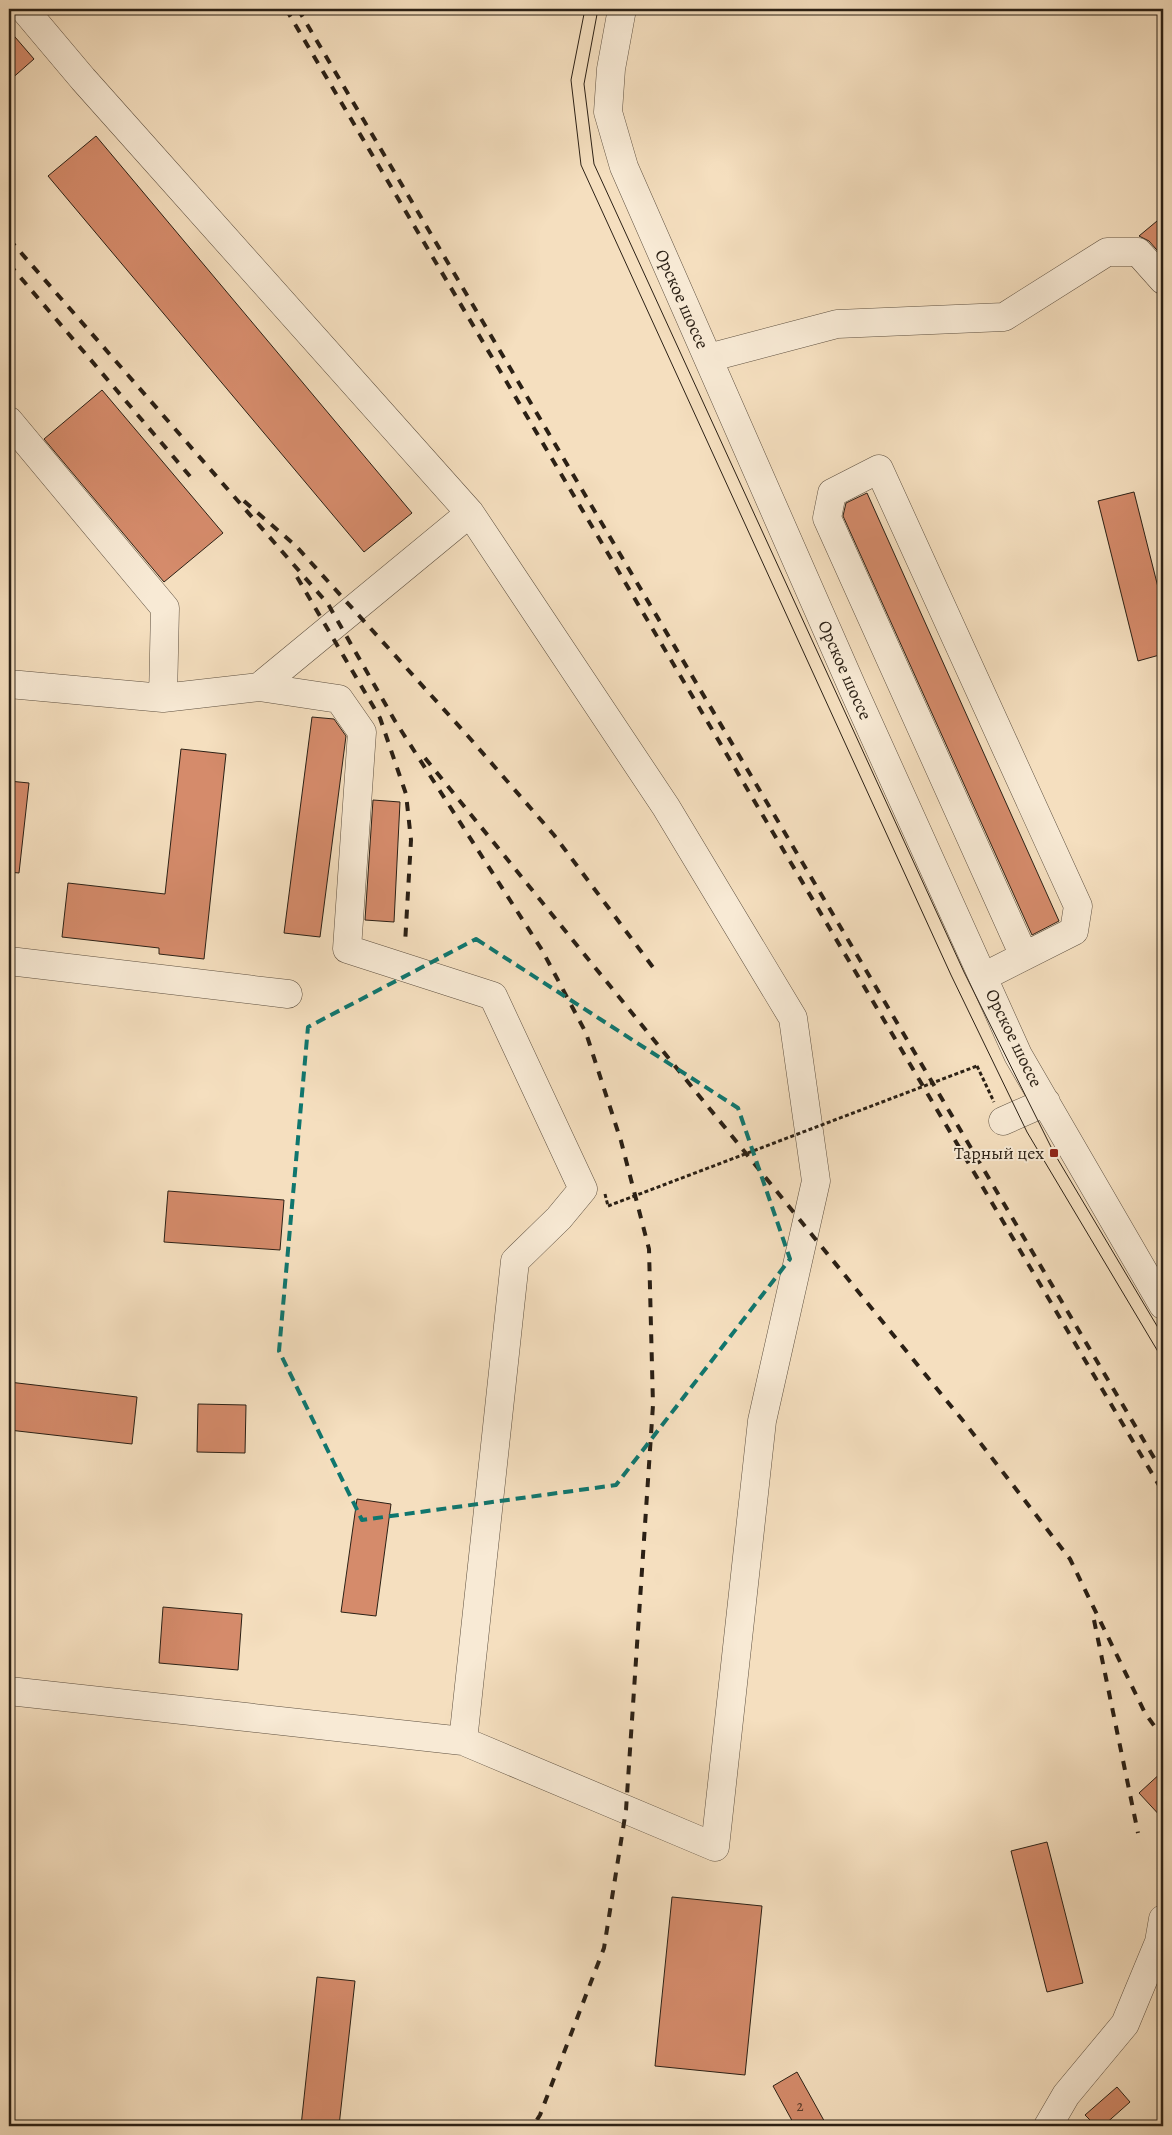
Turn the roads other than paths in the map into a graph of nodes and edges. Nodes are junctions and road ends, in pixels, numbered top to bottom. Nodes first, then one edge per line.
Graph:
1 (24, 9) edge
2 (622, 9) edge
3 (1163, 280) edge
4 (708, 358) junction
5 (9, 421) edge
6 (470, 513) junction
7 (9, 684) edge
8 (259, 687) junction
9 (163, 698) junction
10 (1024, 956) junction
11 (9, 961) edge
12 (983, 977) junction
13 (288, 994) dead end
14 (1046, 1102) junction
15 (1003, 1121) road end
16 (1163, 1305) edge
17 (9, 1695) edge
18 (463, 1741) junction
19 (1163, 1919) edge
20 (1048, 2126) edge

1 - 6 street
2 - 4 street, Орское шоссе
3 - 4 street
4 - 12 street, Орское шоссе
5 - 9 street
6 - 8 street
6 - 18 street
7 - 9 street
8 - 9 street
8 - 18 street
10 - 10 street
10 - 12 street
11 - 13 street
12 - 14 street, Орское шоссе
14 - 15 street
14 - 16 street, Орское шоссе
17 - 18 street
19 - 20 street

